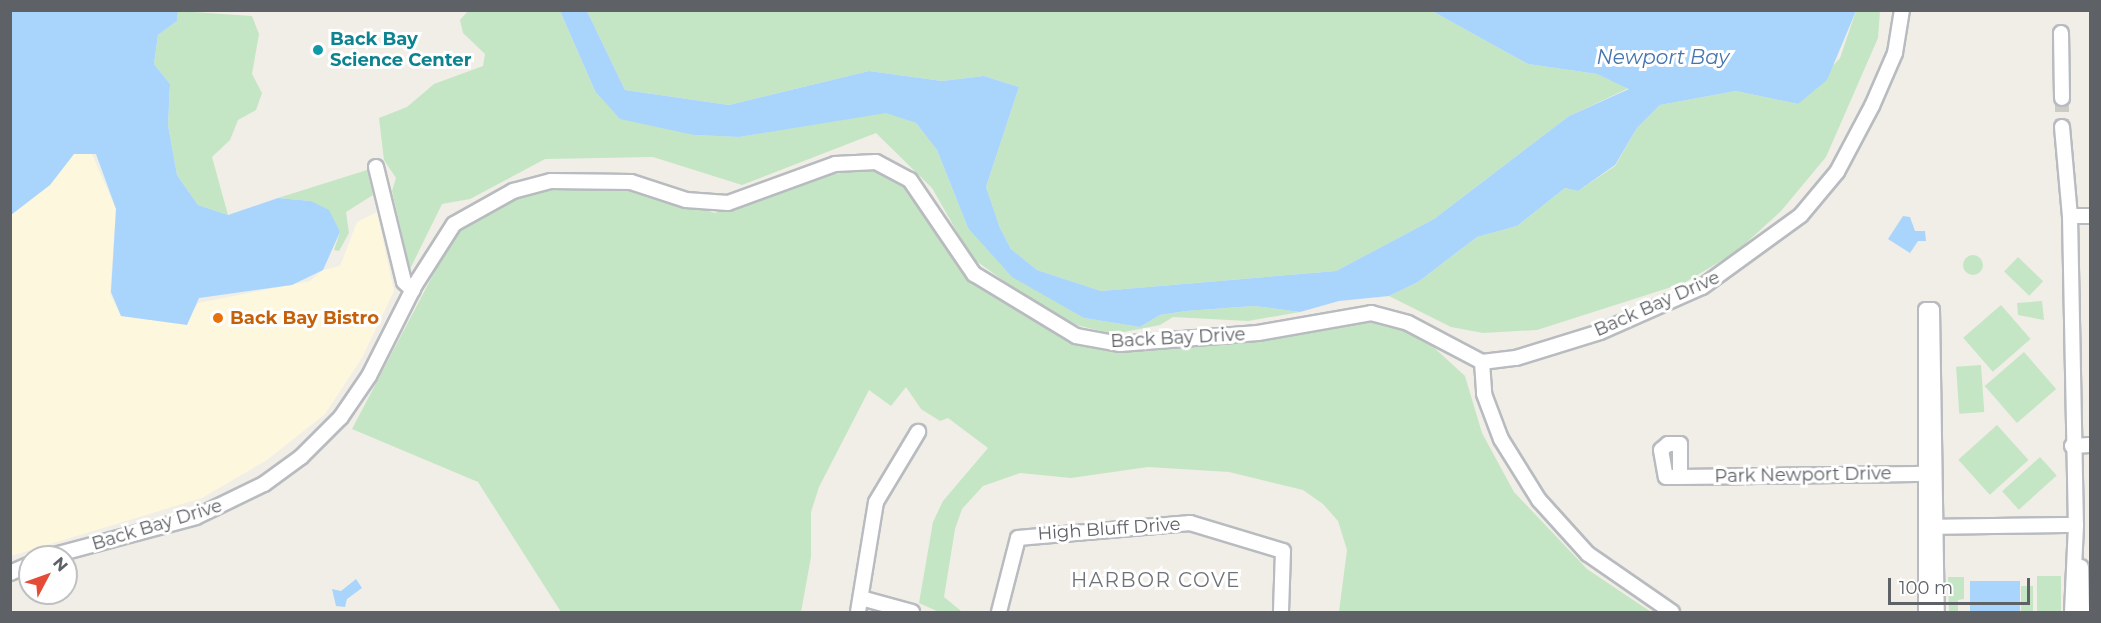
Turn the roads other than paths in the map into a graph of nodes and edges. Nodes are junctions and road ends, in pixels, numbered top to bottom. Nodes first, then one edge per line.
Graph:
1 (1902, 10) edge
2 (2061, 33) dead end
3 (2062, 98) tunnel mouth
4 (2062, 127) tunnel mouth
5 (376, 167) dead end
6 (2070, 216) junction
7 (2091, 216) edge
8 (412, 290) junction
9 (1482, 362) junction
10 (918, 432) dead end
11 (2072, 446) junction
12 (2091, 446) edge
13 (1930, 474) junction
14 (1680, 477) dead end
15 (2076, 525) junction
16 (1930, 527) junction
17 (78, 549) edge
18 (861, 598) junction
19 (1654, 600) junction
20 (858, 612) edge
21 (912, 612) edge
22 (999, 612) edge
23 (1281, 612) edge
24 (1672, 612) edge
25 (1685, 612) edge
26 (1926, 612) edge
27 (1937, 612) edge
28 (2072, 612) edge
29 (2082, 612) edge

1 - 9 street, Back Bay Drive
2 - 3 street
4 - 6 street
5 - 8 street
6 - 7 street
6 - 11 street
8 - 9 street, Back Bay Drive
8 - 17 street, Back Bay Drive
9 - 19 street
10 - 18 street
11 - 12 street
11 - 15 street
13 - 13 street
13 - 14 street, Park Newport Drive
13 - 16 street
15 - 16 street
15 - 28 street
15 - 29 street
16 - 26 street
16 - 27 street
18 - 20 street
18 - 21 street
19 - 24 street
19 - 25 street
22 - 23 street, High Bluff Drive

